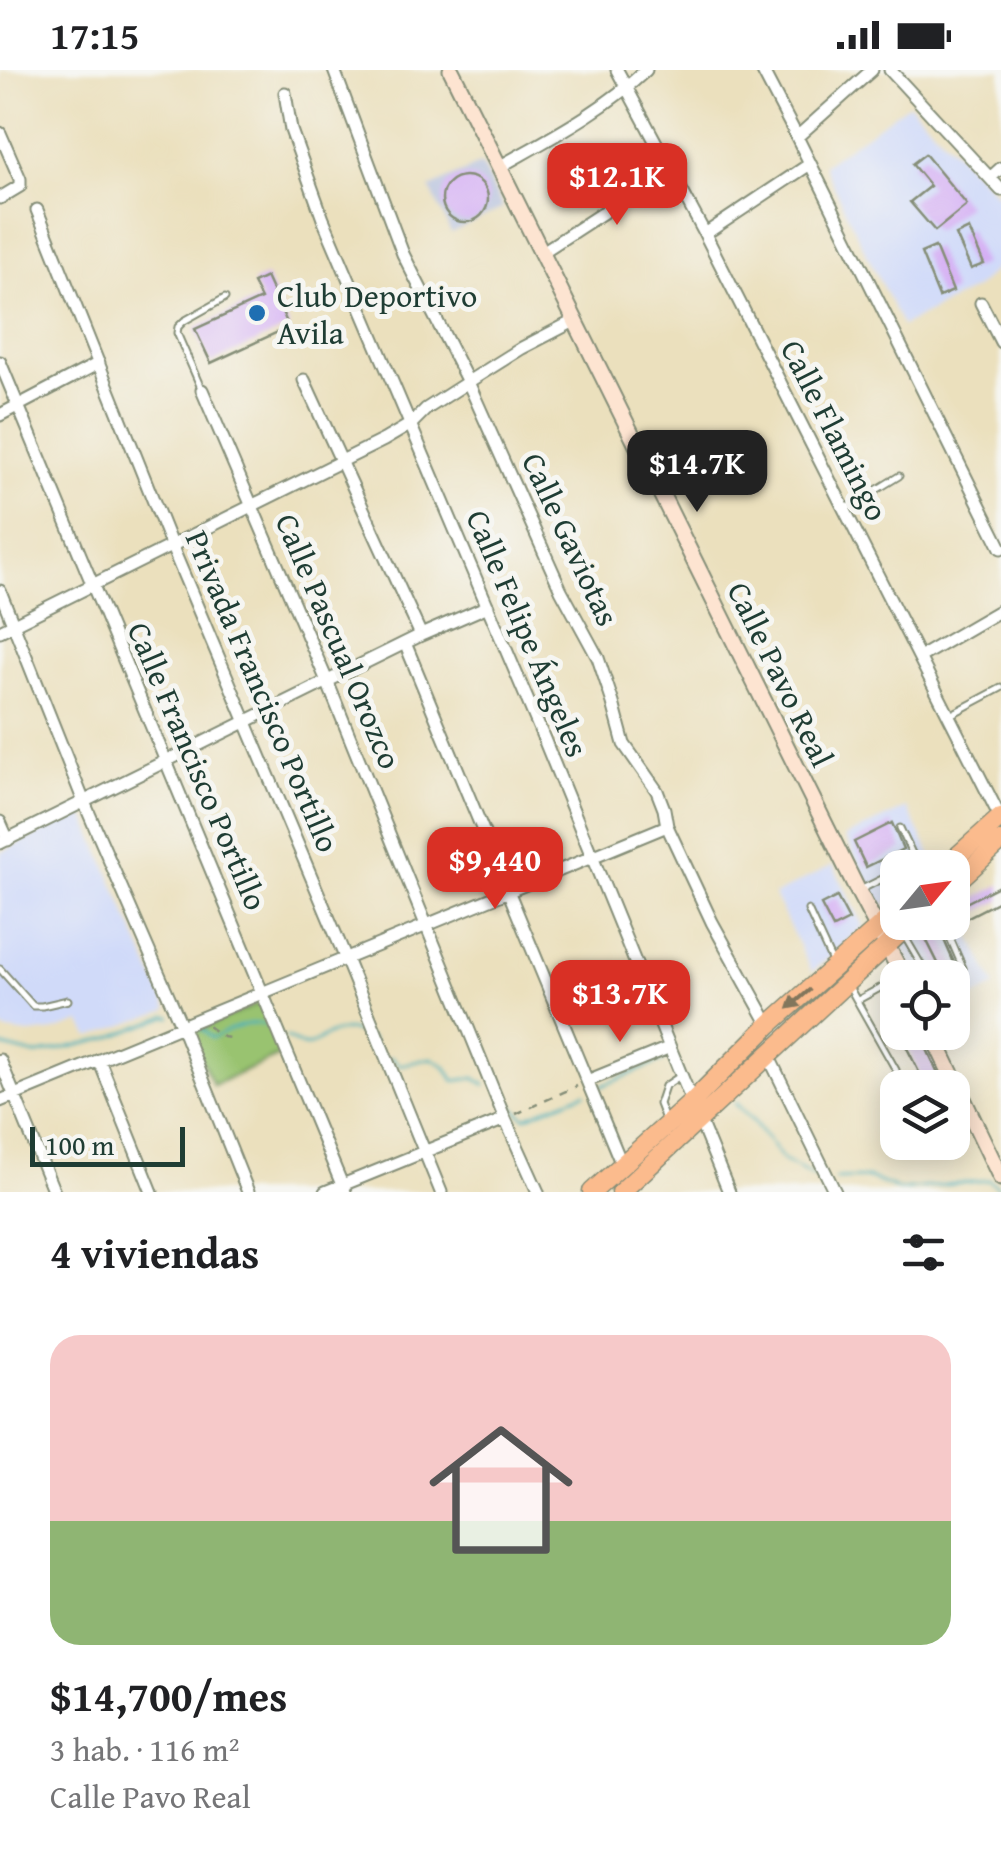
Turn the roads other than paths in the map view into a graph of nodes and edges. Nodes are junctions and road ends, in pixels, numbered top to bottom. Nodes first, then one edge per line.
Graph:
1 (334, 70) edge
2 (452, 70) edge
3 (617, 70) edge
4 (646, 70) edge
5 (762, 70) edge
6 (872, 70) edge
7 (890, 70) edge
8 (627, 88) junction
9 (285, 93) dead end
10 (0, 133) edge
11 (798, 137) junction
12 (810, 164) junction
13 (499, 168) junction
14 (670, 168) junction
15 (1001, 168) edge
16 (990, 178) junction
17 (1001, 190) edge
18 (0, 198) edge
19 (38, 210) dead end
20 (705, 234) junction
21 (541, 253) junction
22 (225, 298) dead end
23 (981, 303) dead end
24 (574, 321) junction
25 (1001, 342) edge
26 (0, 362) edge
27 (99, 364) junction
28 (304, 380) dead end
29 (468, 382) junction
30 (202, 390) joint
31 (19, 406) junction
32 (0, 415) edge
33 (410, 424) junction
34 (342, 461) junction
35 (900, 476) dead end
36 (253, 507) junction
37 (844, 509) junction
38 (172, 547) junction
39 (1001, 548) edge
40 (92, 585) junction
41 (0, 591) edge
42 (488, 606) junction
43 (1001, 610) edge
44 (14, 624) junction
45 (0, 631) edge
46 (421, 635) junction
47 (405, 643) junction
48 (920, 657) junction
49 (327, 681) junction
50 (1001, 688) edge
51 (949, 715) junction
52 (245, 723) junction
53 (167, 761) junction
54 (84, 802) junction
55 (1001, 817) edge
56 (0, 822) edge
57 (667, 826) junction
58 (900, 828) dead end
59 (1001, 841) edge
60 (4, 842) edge
61 (911, 850) edge
62 (964, 850) edge
63 (592, 858) junction
64 (970, 869) edge
65 (880, 881) edge
66 (858, 891) junction
67 (509, 893) junction
68 (808, 910) dead end
69 (880, 915) edge
70 (427, 926) junction
71 (884, 940) edge
72 (346, 958) junction
73 (0, 968) edge
74 (841, 975) junction
75 (880, 989) edge
76 (262, 992) junction
77 (68, 1000) dead end
78 (858, 1000) junction
79 (769, 1025) junction
80 (182, 1027) junction
81 (668, 1048) junction
82 (939, 1050) edge
83 (768, 1056) junction
84 (0, 1060) edge
85 (99, 1060) junction
86 (896, 1070) dead end
87 (680, 1076) junction
88 (588, 1081) junction
89 (14, 1095) junction
90 (0, 1101) edge
91 (695, 1112) junction
92 (505, 1119) junction
93 (668, 1124) junction
94 (424, 1151) junction
95 (622, 1165) junction
96 (1001, 1178) edge
97 (343, 1188) edge
98 (627, 1190) edge
99 (54, 1192) edge
100 (152, 1192) edge
101 (248, 1192) edge
102 (326, 1192) edge
103 (441, 1192) edge
104 (538, 1192) edge
105 (592, 1192) edge
106 (729, 1192) edge
107 (835, 1192) edge

1 - 29 street, Calle Gaviotas
2 - 13 street, Calle Pavo Real
3 - 8 street, Calle Flamingo
4 - 8 street
5 - 11 street
6 - 11 street
7 - 16 street
8 - 13 street
8 - 14 street, Calle Flamingo
9 - 33 street, Calle Felipe Ángeles
10 - 18 street
11 - 12 street
12 - 20 street
12 - 39 street
13 - 21 street, Calle Pavo Real
14 - 20 street, Calle Flamingo
14 - 21 street
15 - 16 street
16 - 17 street
19 - 27 street, Privada Francisco Portillo
20 - 37 street, Calle Flamingo
21 - 24 street, Calle Pavo Real
22 - 30 lane
23 - 25 street
24 - 29 street
24 - 66 street, Calle Pavo Real
26 - 31 street, Calle Francisco Portillo
27 - 31 street
27 - 38 street, Privada Francisco Portillo
28 - 34 street
29 - 33 street
29 - 57 street, Calle Gaviotas
30 - 36 street, Calle Pascual Orozco
31 - 32 street
31 - 40 street, Calle Francisco Portillo
33 - 34 street
33 - 42 street, Calle Felipe Ángeles
34 - 36 street
34 - 46 street
35 - 37 lane
36 - 38 street
36 - 49 street, Calle Pascual Orozco
37 - 48 street, Calle Flamingo
38 - 40 street
38 - 52 street, Privada Francisco Portillo
40 - 44 street
40 - 53 street, Calle Francisco Portillo
41 - 44 street
42 - 46 street
42 - 63 street, Calle Felipe Ángeles
43 - 48 street
44 - 45 street
44 - 54 street
46 - 47 street
47 - 49 street
47 - 67 street
48 - 51 street, Calle Flamingo
49 - 52 street
49 - 70 street, Calle Pascual Orozco
50 - 51 lane
51 - 55 street, Calle Flamingo
52 - 53 street
52 - 72 street, Privada Francisco Portillo
53 - 54 street
53 - 76 street, Calle Francisco Portillo
54 - 60 street
54 - 80 street
55 - 62 main road
56 - 60 street
57 - 63 street
57 - 79 street, Calle Gaviotas
58 - 61 lane
59 - 64 main road
63 - 67 street
63 - 81 street, Calle Felipe Ángeles
65 - 66 lane
66 - 69 street, Calle Pavo Real
67 - 70 street
67 - 88 street
68 - 74 lane
70 - 72 street
70 - 92 street, Calle Pascual Orozco
71 - 74 main road
72 - 76 street
72 - 94 street, Privada Francisco Portillo
73 - 77 lane
74 - 78 lane
74 -> 79 main road
74 - 83 main road
75 - 78 lane
76 - 80 street
76 - 97 street, Calle Francisco Portillo
78 - 86 lane
79 - 91 main road
80 - 85 street
80 - 101 street
81 - 87 street, Calle Felipe Ángeles
81 - 88 street
82 - 96 street
83 - 91 main road
83 - 107 street
84 - 89 street
85 - 89 street
85 - 100 street
87 - 91 street, Calle Felipe Ángeles
87 - 93 lane
88 - 95 street
89 - 90 street
89 - 99 street
91 - 93 main road
91 - 98 main road
91 - 106 street, Calle Felipe Ángeles
92 - 94 street
92 - 104 street, Calle Pascual Orozco
93 - 95 main road
94 - 97 street
94 - 103 street, Privada Francisco Portillo
95 - 105 main road
97 - 102 street

